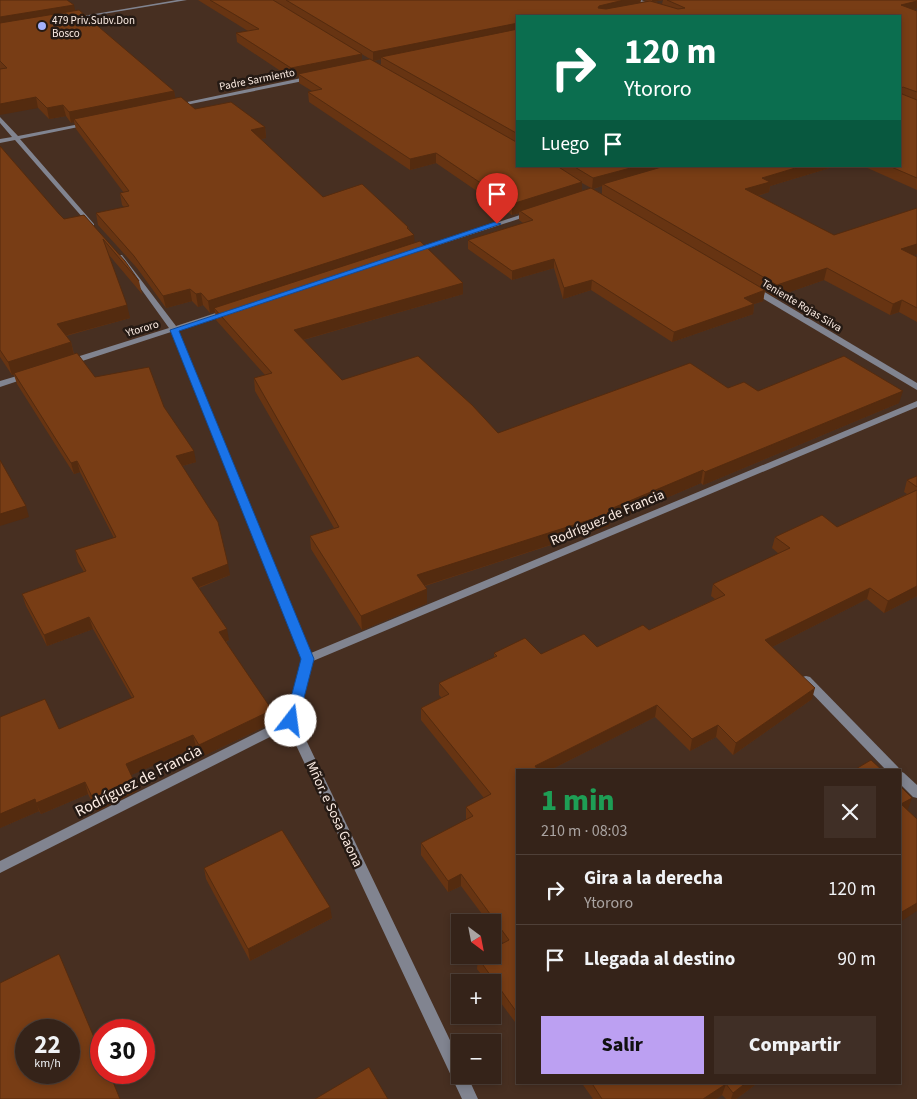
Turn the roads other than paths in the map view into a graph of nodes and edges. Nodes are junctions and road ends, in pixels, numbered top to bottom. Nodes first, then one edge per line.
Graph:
1 (185, 0) edge
2 (638, 0) edge
3 (660, 4) edge
4 (652, 5) junction
5 (643, 7) edge
6 (677, 15) edge
7 (68, 19) edge
8 (315, 77) edge
9 (170, 106) edge
10 (0, 119) edge
11 (92, 122) edge
12 (15, 138) junction
13 (0, 141) edge
14 (535, 212) edge
15 (100, 234) edge
16 (113, 248) edge
17 (412, 252) edge
18 (746, 285) edge
19 (231, 311) edge
20 (174, 330) junction
21 (64, 364) edge
22 (37, 372) edge
23 (0, 384) edge
24 (917, 387) edge
25 (917, 404) edge
26 (308, 659) junction
27 (805, 679) edge
28 (291, 721) junction
29 (893, 769) edge
30 (901, 777) edge
31 (917, 793) edge
32 (0, 868) edge
33 (470, 1099) edge

1 - 7 street
2 - 4 street
3 - 4 street
4 - 5 street
4 - 6 street
8 - 9 street, Padre Sarmiento
10 - 12 street
11 - 12 street
12 - 13 street
12 - 15 street
14 - 17 street
16 - 20 street
18 - 24 street, Teniente Rojas Silva
19 - 20 street, Ytororo
20 - 21 street, Ytororo
20 - 26 street
22 - 23 street
25 - 26 street, Rodríguez de Francia
26 - 28 street
27 - 29 street
28 - 32 street, Rodríguez de Francia
28 - 33 street, Mñor. e Sosa Gaona
30 - 31 street

